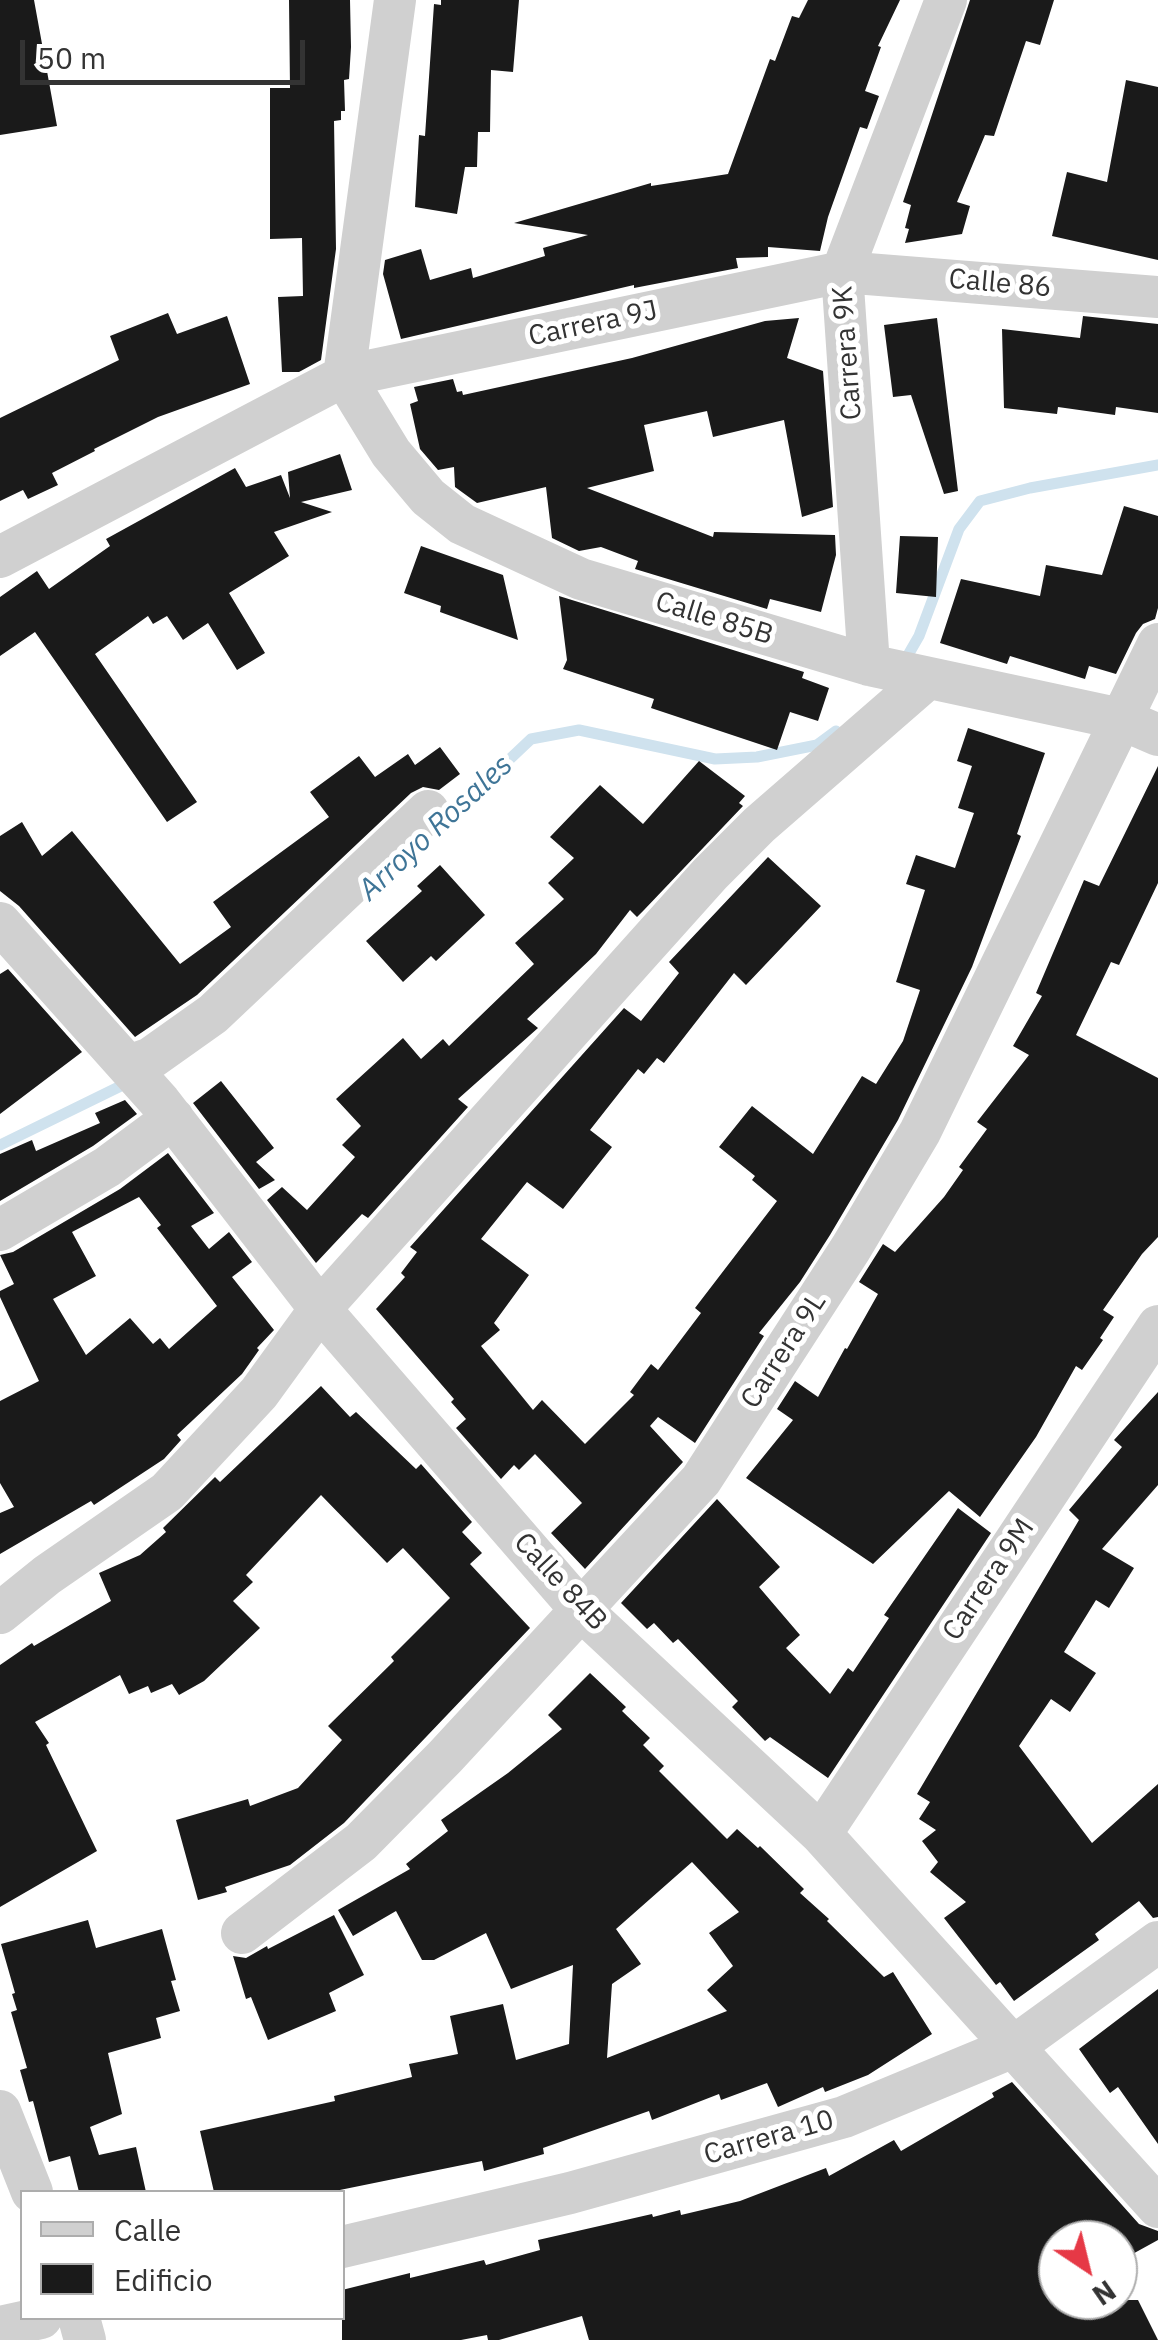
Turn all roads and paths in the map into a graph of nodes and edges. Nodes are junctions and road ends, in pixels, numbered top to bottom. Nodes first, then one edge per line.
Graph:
1 (395, 0) edge
2 (946, 0) edge
3 (842, 272) junction
4 (1158, 297) edge
5 (344, 376) junction
6 (0, 557) edge
7 (1158, 644) edge
8 (899, 671) junction
9 (1140, 727) edge
10 (428, 811) dead end
11 (0, 923) edge
12 (149, 1090) junction
13 (0, 1230) edge
14 (320, 1309) junction
15 (1158, 1326) edge
16 (581, 1610) junction
17 (0, 1612) edge
18 (821, 1834) junction
19 (242, 1932) dead end
20 (1158, 1942) edge
21 (1013, 2047) junction
22 (0, 2110) edge
23 (31, 2190) edge
24 (1158, 2207) edge
25 (345, 2245) edge
26 (30, 2320) edge
27 (0, 2326) edge

1 - 5 street
2 - 3 street, Carrera 9K
3 - 4 street, Calle 86
3 - 5 street, Carrera 9J
3 - 8 street, Carrera 9K
5 - 6 street, Carrera 9J
5 - 8 street, Calle 85B
7 - 9 street, Carrera 9L
8 - 9 street, Calle 85B
8 - 14 street
9 - 16 street, Carrera 9L
10 - 12 street
11 - 12 street, Calle 84B
12 - 13 street
12 - 14 street, Calle 84B
14 - 16 street, Calle 84B
14 - 17 street
15 - 18 street, Carrera 9M
16 - 18 street, Calle 84B
16 - 19 street, Carrera 9L
18 - 21 street, Calle 84B
20 - 21 street, Carrera 10
21 - 24 street, Calle 84B
21 - 25 street, Carrera 10
22 - 23 street
26 - 27 street

